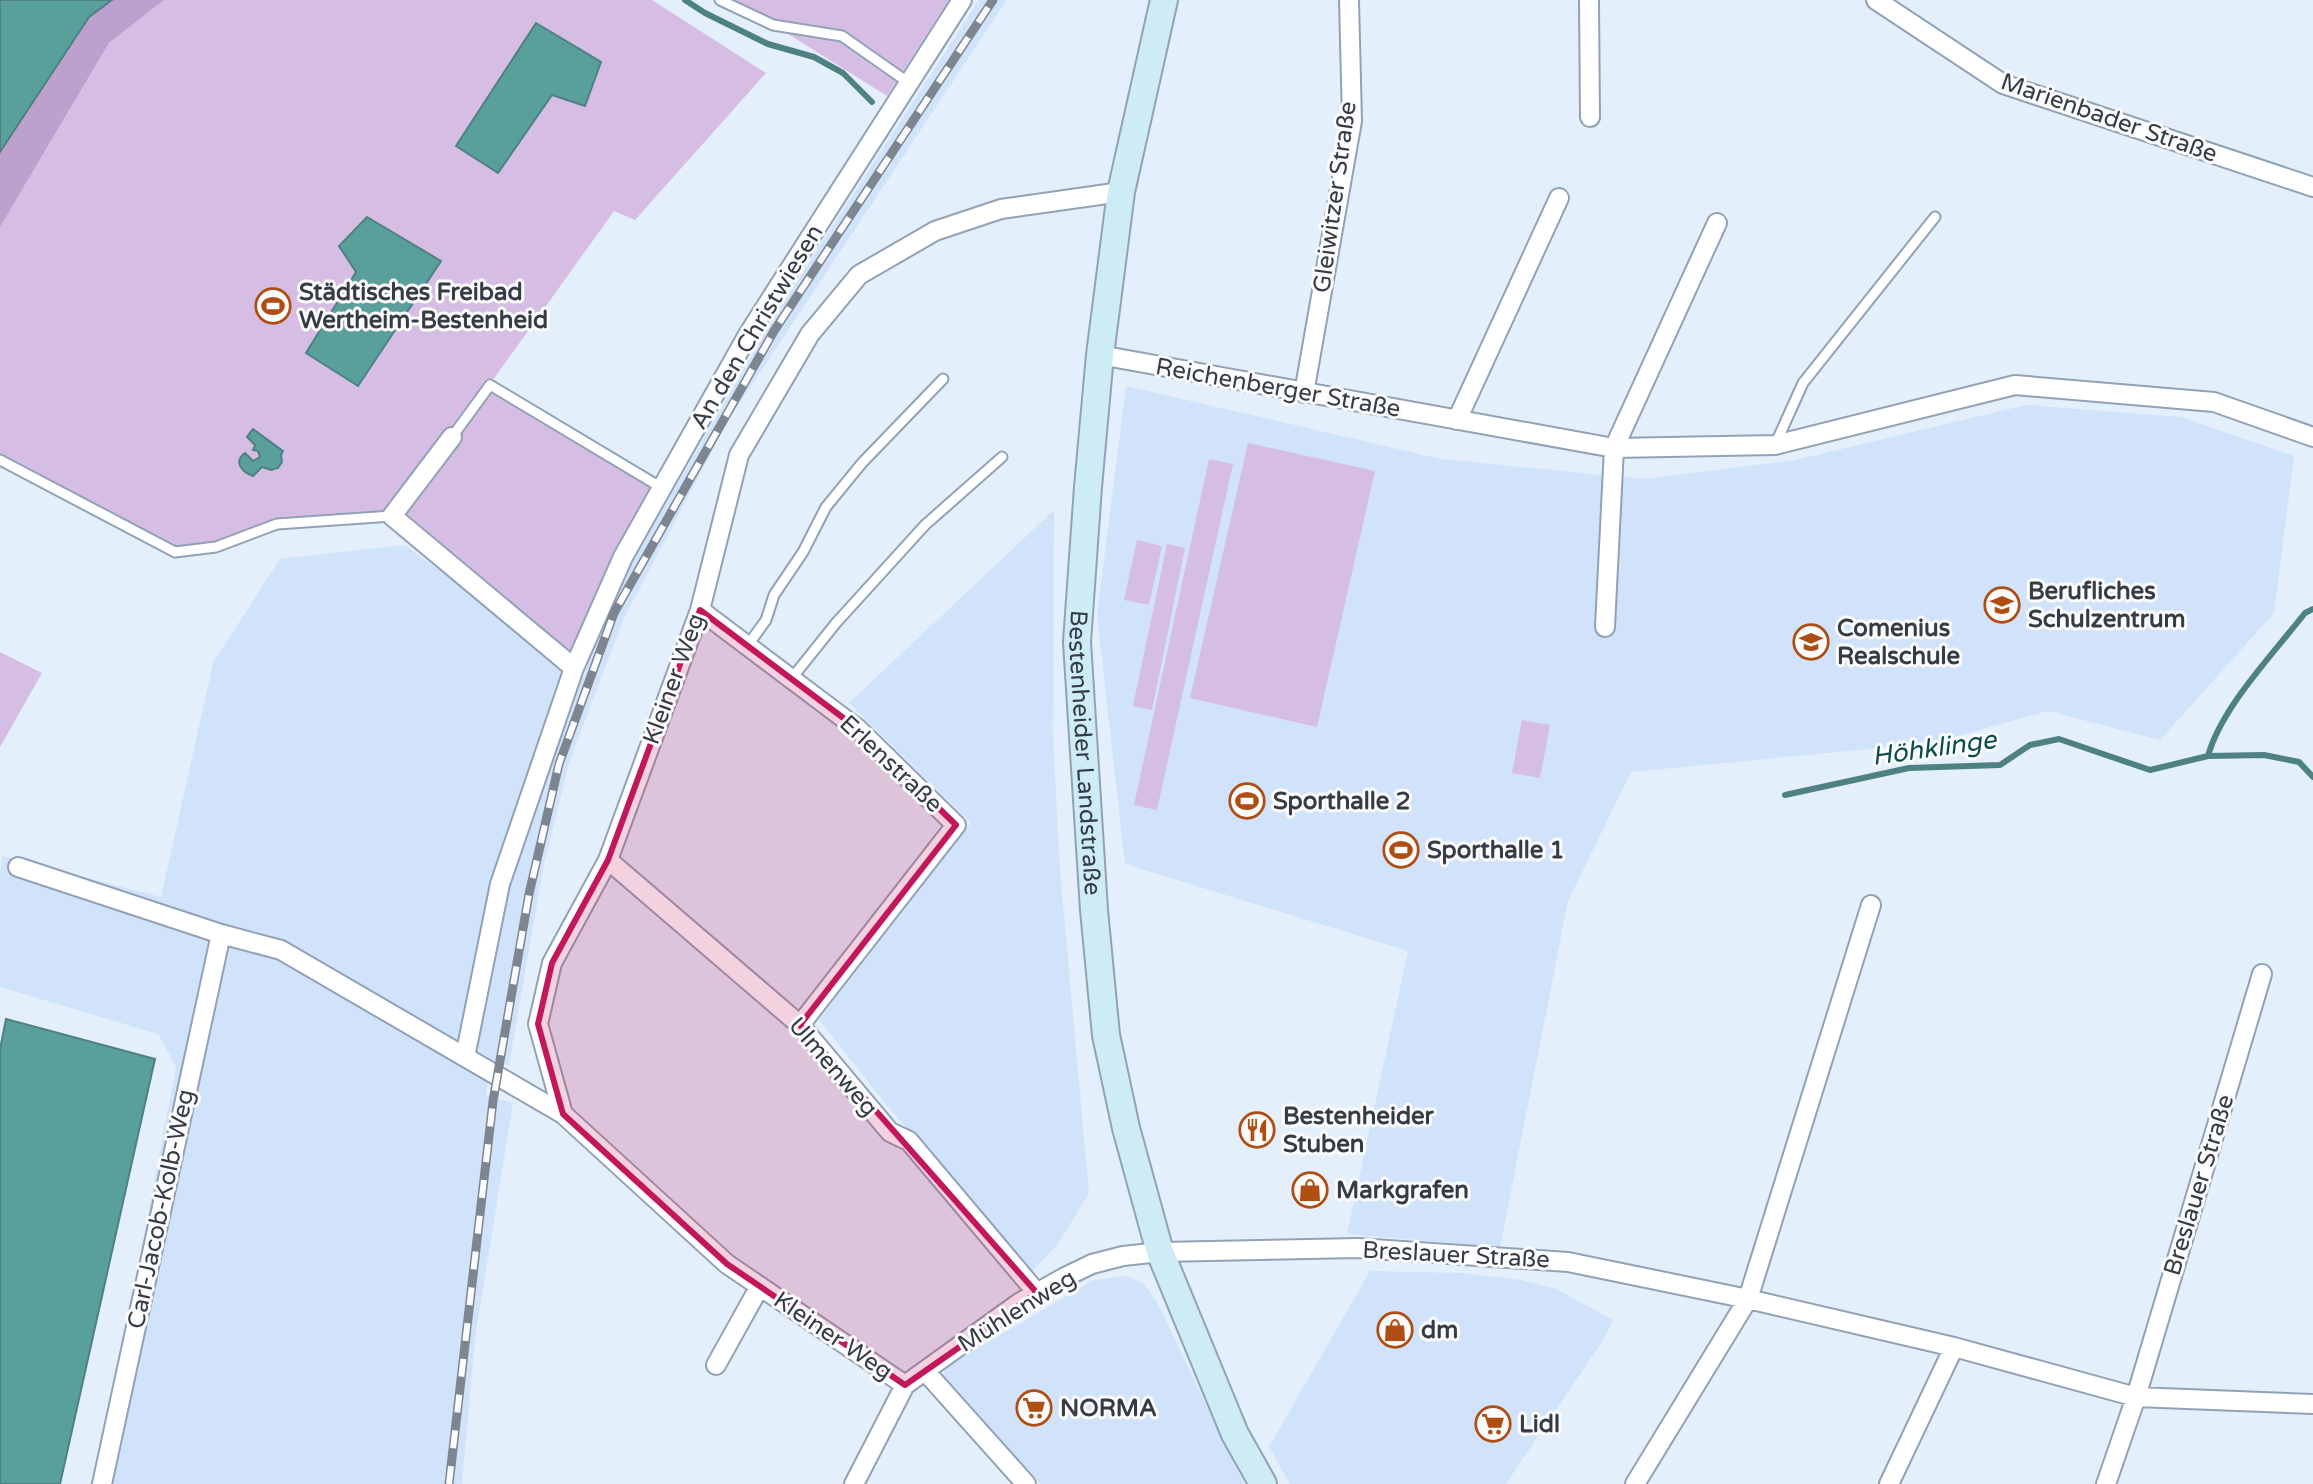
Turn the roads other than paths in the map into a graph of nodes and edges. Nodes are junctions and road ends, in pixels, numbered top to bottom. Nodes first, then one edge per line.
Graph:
1 (720, 0) edge
2 (962, 0) edge
3 (1164, 0) edge
4 (1349, 0) edge
5 (1589, 0) edge
6 (1876, 0) edge
7 (909, 83) junction
8 (1590, 117) dead end
9 (2313, 187) edge
10 (1121, 192) junction
11 (1559, 198) dead end
12 (1935, 217) dead end
13 (1717, 223) dead end
14 (1100, 355) junction
15 (943, 379) dead end
16 (1304, 393) junction
17 (1457, 420) junction
18 (452, 437) joint
19 (2313, 437) edge
20 (1775, 445) junction
21 (1614, 448) junction
22 (1002, 457) dead end
23 (0, 460) edge
24 (662, 488) junction
25 (392, 516) junction
26 (700, 610) junction
27 (1605, 627) dead end
28 (748, 645) junction
29 (574, 668) junction
30 (792, 678) junction
31 (608, 860) junction
32 (18, 867) dead end
33 (1871, 905) dead end
34 (221, 934) junction
35 (2262, 974) dead end
36 (800, 1025) junction
37 (465, 1057) junction
38 (563, 1114) junction
39 (1160, 1252) junction
40 (760, 1286) junction
41 (1037, 1293) junction
42 (1748, 1299) junction
43 (1954, 1347) junction
44 (716, 1365) dead end
45 (925, 1371) junction
46 (905, 1385) junction
47 (2136, 1397) junction
48 (2313, 1404) edge
49 (102, 1484) edge
50 (854, 1484) edge
51 (1026, 1484) edge
52 (1263, 1484) edge
53 (1635, 1484) edge
54 (1889, 1484) edge
55 (2106, 1484) edge

1 - 7 lane
2 - 7 street, An den Christwiesen
3 - 10 main road, Bestenheider Landstraße
4 - 16 street, Gleiwitzer Straße
5 - 8 street
6 - 9 street, Marienbader Straße
7 - 24 street, An den Christwiesen
10 - 14 main road, Bestenheider Landstraße
10 - 26 street, Kleiner Weg
11 - 17 street
12 - 20 lane
13 - 21 street
14 - 16 street, Reichenberger Straße
14 - 39 main road, Bestenheider Landstraße
15 - 28 lane
16 - 17 street, Reichenberger Straße
17 - 21 street, Reichenberger Straße
18 - 24 lane
18 - 25 street
19 - 20 street, Reichenberger Straße
20 - 21 street, Reichenberger Straße
21 - 27 street
22 - 30 lane
23 - 25 lane
24 - 29 street, An den Christwiesen
25 - 29 street
26 - 28 street, Erlenstraße
26 - 31 street, Kleiner Weg
28 - 30 street, Erlenstraße
29 - 37 street, An den Christwiesen
30 - 36 street, Erlenstraße
31 - 36 street, Ulmenweg
31 - 38 street, Kleiner Weg
32 - 34 street
33 - 42 street
34 - 37 street
34 - 49 street, Carl-Jacob-Kolb-Weg
35 - 47 street, Breslauer Straße
36 - 41 street, Ulmenweg
37 - 38 street
38 - 40 street, Kleiner Weg
39 - 41 street, Mühlenweg
39 - 42 street, Breslauer Straße
39 - 52 main road, Bestenheider Landstraße
40 - 44 street, Kleiner Weg
40 - 46 street, Kleiner Weg
41 - 45 street, Mühlenweg
42 - 43 street, Breslauer Straße
42 - 53 street
43 - 47 street, Breslauer Straße
43 - 54 street
45 - 46 street, Mühlenweg
45 - 51 street
46 - 50 street, Mühlenweg
47 - 48 street, Breslauer Straße
47 - 55 street

